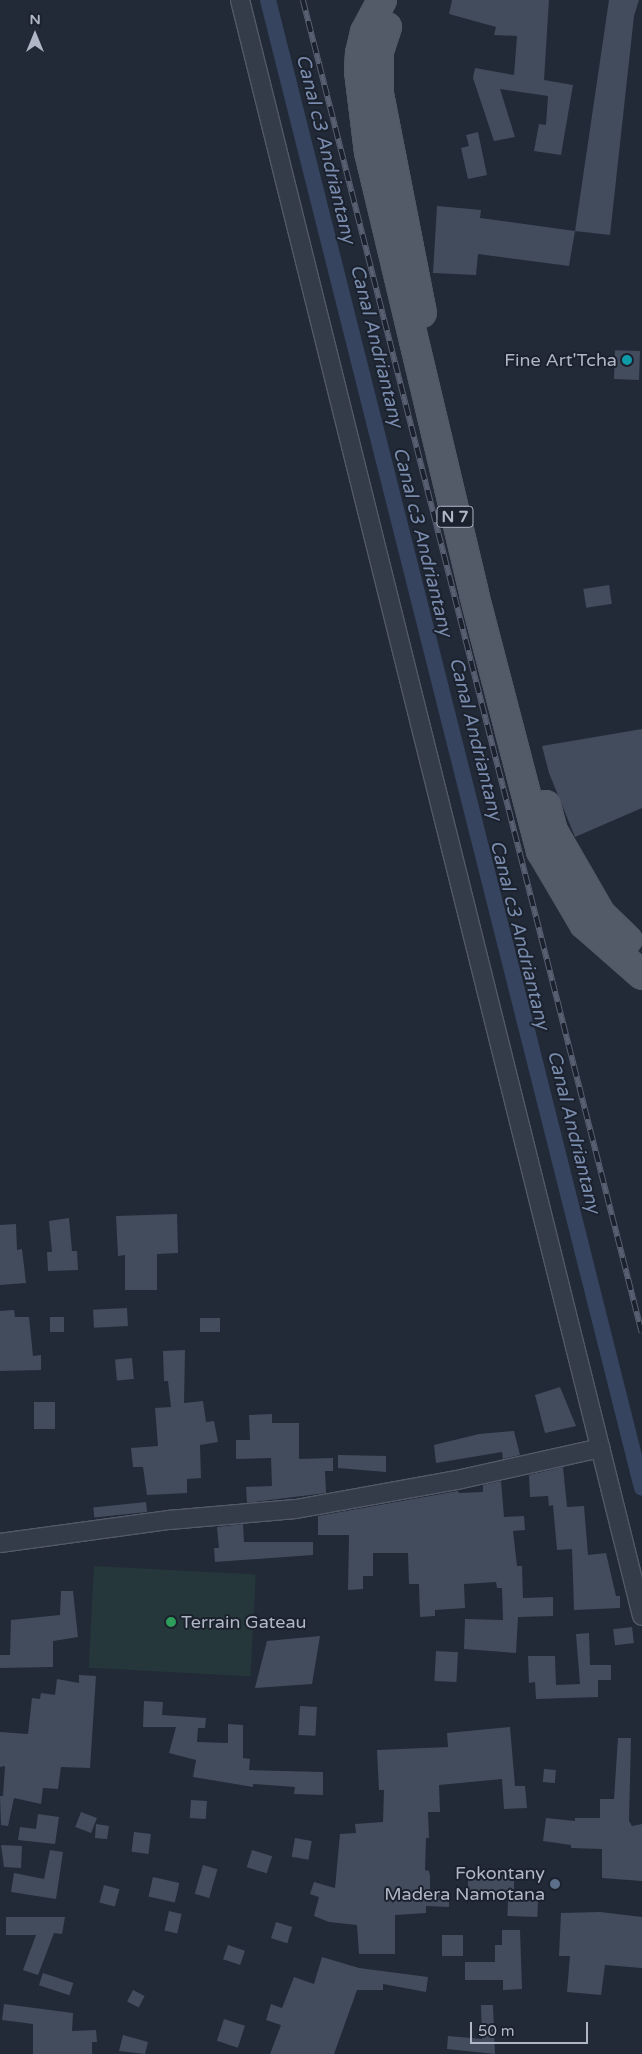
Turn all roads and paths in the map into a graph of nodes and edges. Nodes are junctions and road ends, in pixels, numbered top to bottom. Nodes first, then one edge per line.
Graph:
1 (240, 0) edge
2 (382, 0) edge
3 (399, 0) edge
4 (642, 952) edge
5 (642, 975) edge
6 (600, 1448) junction
7 (0, 1543) edge
8 (642, 1616) edge

1 - 6 street
2 - 5 main road, N 7
3 - 4 main road, N 7
6 - 7 street
6 - 8 street

